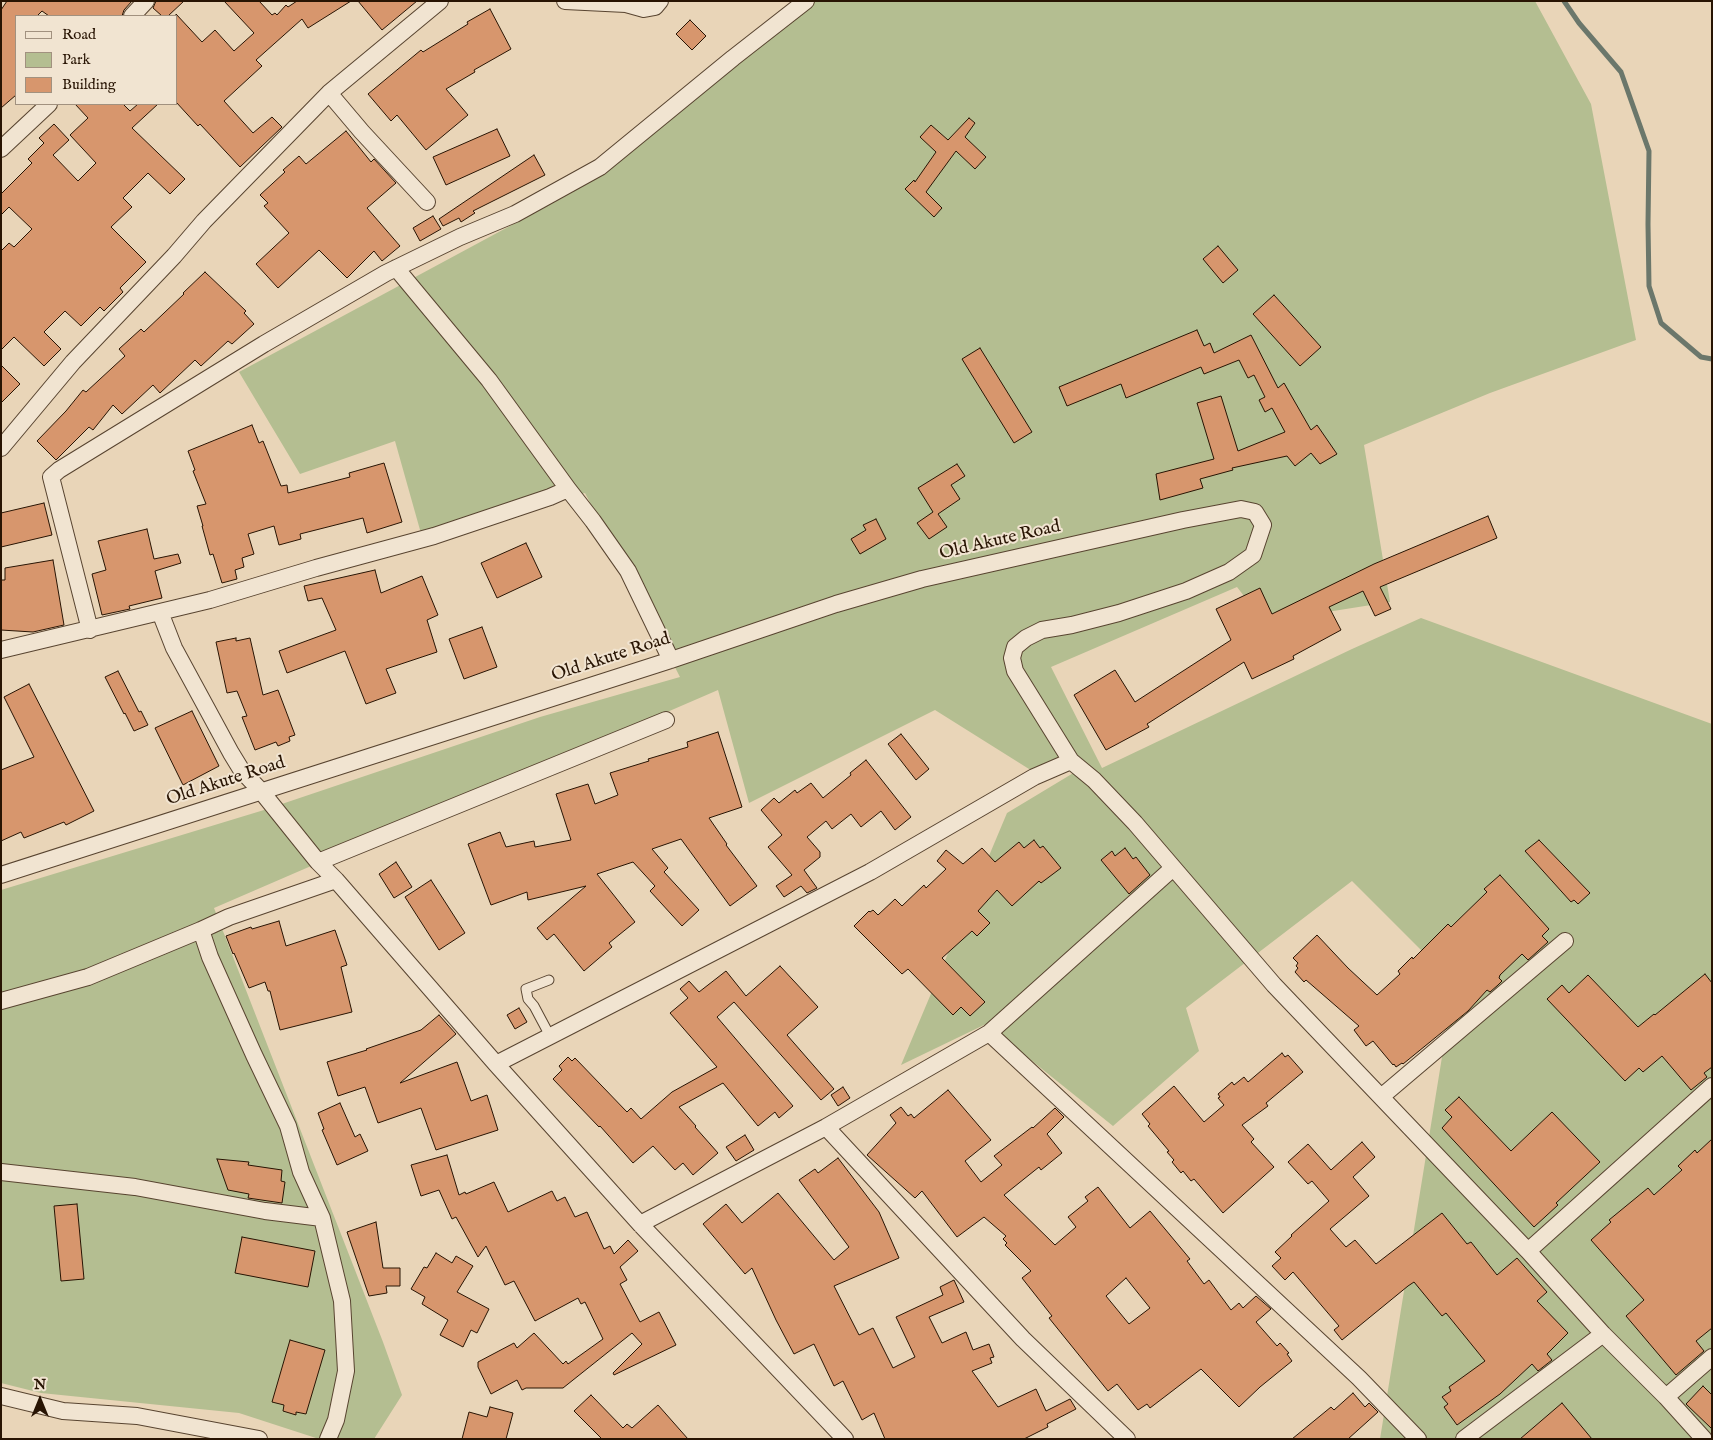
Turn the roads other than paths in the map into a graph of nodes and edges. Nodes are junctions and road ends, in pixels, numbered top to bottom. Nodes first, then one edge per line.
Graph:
1 (146, 1) edge
2 (440, 1) edge
3 (565, 1) edge
4 (660, 1) edge
5 (806, 1) edge
6 (133, 15) edge
7 (329, 94) junction
8 (49, 105) edge
9 (1, 150) edge
10 (427, 202) dead end
11 (396, 268) junction
12 (1, 448) edge
13 (568, 489) junction
14 (160, 612) junction
15 (90, 630) junction
16 (1, 650) edge
17 (670, 660) junction
18 (666, 720) dead end
19 (1071, 761) junction
20 (261, 791) junction
21 (318, 862) junction
22 (1173, 868) junction
23 (1, 875) edge
24 (336, 880) junction
25 (201, 930) junction
26 (1565, 941) dead end
27 (549, 980) dead end
28 (1, 1001) edge
29 (989, 1033) junction
30 (550, 1036) junction
31 (496, 1064) junction
32 (1712, 1086) edge
33 (1381, 1097) junction
34 (826, 1127) junction
35 (1, 1172) edge
36 (322, 1218) junction
37 (640, 1224) junction
38 (1528, 1251) junction
39 (1603, 1334) junction
40 (1712, 1357) edge
41 (1, 1396) edge
42 (1666, 1397) junction
43 (259, 1439) edge
44 (328, 1439) edge
45 (845, 1439) edge
46 (1127, 1439) edge
47 (1418, 1439) edge
48 (1464, 1439) edge
49 (1704, 1439) edge

1 - 6 street
2 - 7 street
3 - 4 street
5 - 11 street
7 - 10 street
7 - 12 street
8 - 9 street
11 - 13 street
11 - 15 street
13 - 14 street
13 - 17 street
14 - 15 street
14 - 20 street
15 - 16 street
17 - 19 street, Old Akute Road
17 - 20 street, Old Akute Road
18 - 21 street
19 - 22 street
19 - 30 street
20 - 21 street
20 - 23 street, Old Akute Road
21 - 24 street
22 - 29 street
22 - 33 street
24 - 25 street
24 - 31 street
25 - 28 street
25 - 36 street
26 - 33 street
27 - 30 lane
29 - 34 street
29 - 47 street
30 - 31 street
31 - 37 street
32 - 38 street
33 - 38 street
34 - 37 street
34 - 46 street
35 - 36 street
36 - 44 street
37 - 45 street
38 - 39 street
39 - 42 street
39 - 48 street
40 - 42 street
41 - 43 street
42 - 49 street

